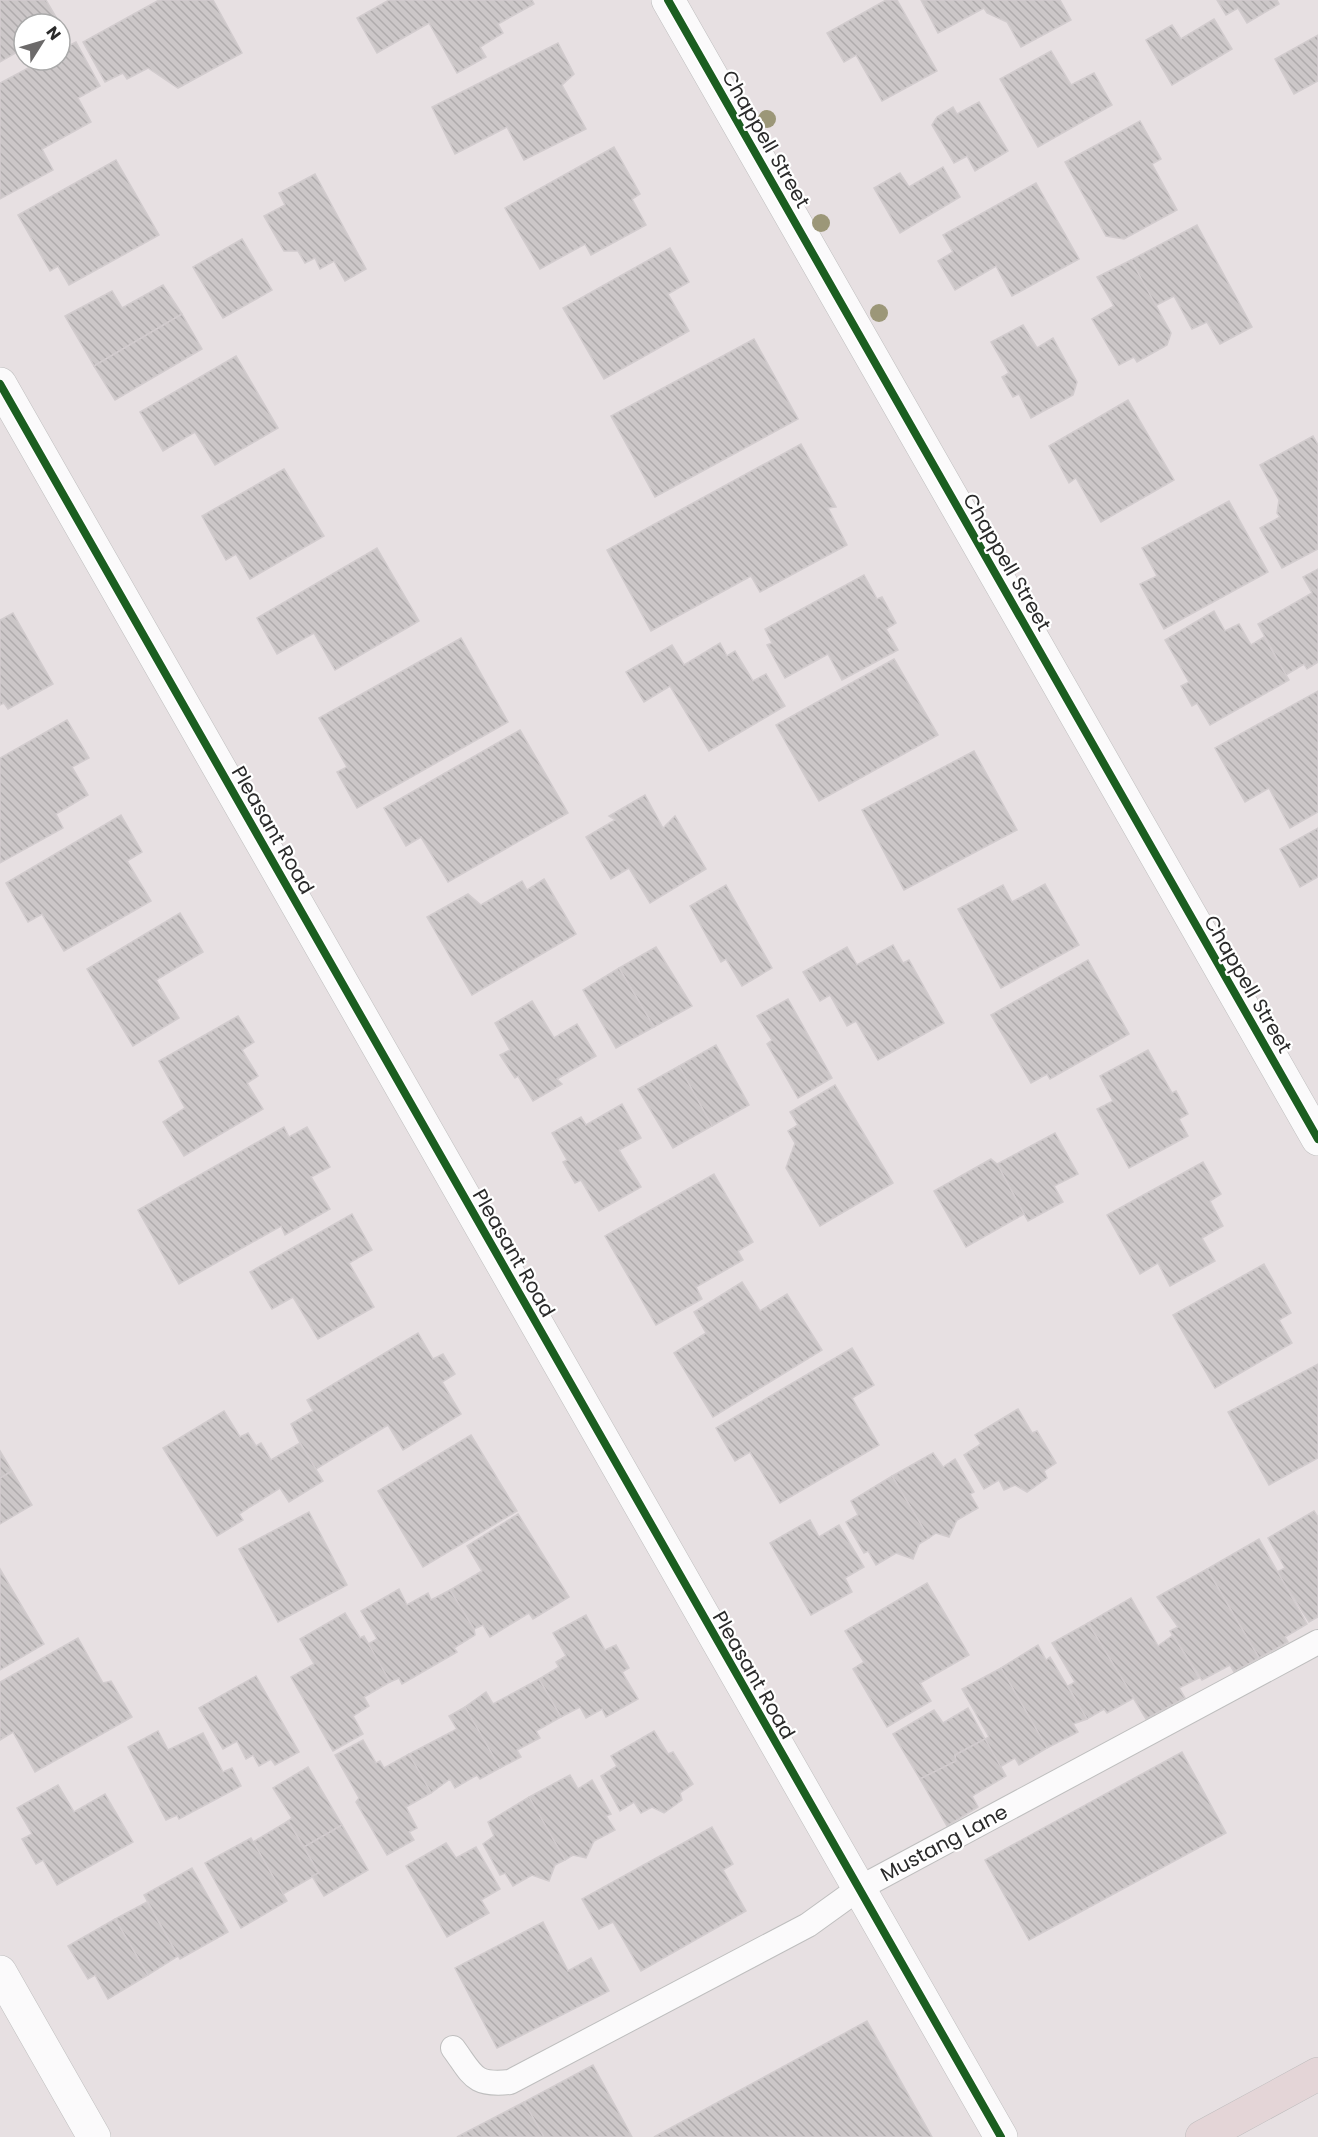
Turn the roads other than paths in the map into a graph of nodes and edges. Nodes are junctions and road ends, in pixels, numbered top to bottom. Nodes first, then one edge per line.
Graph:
1 (668, 0) edge
2 (0, 384) edge
3 (1318, 1139) edge
4 (1318, 1642) edge
5 (858, 1889) junction
6 (0, 1972) edge
7 (453, 2048) dead end
8 (1318, 2074) edge
9 (94, 2137) edge
10 (1001, 2137) edge
11 (1202, 2137) edge

1 - 3 street, Chappell Street
2 - 5 street, Pleasant Road
4 - 5 lane, Mustang Lane
5 - 7 lane, Mustang Lane
5 - 10 street, Pleasant Road
6 - 9 street
8 - 11 main road

